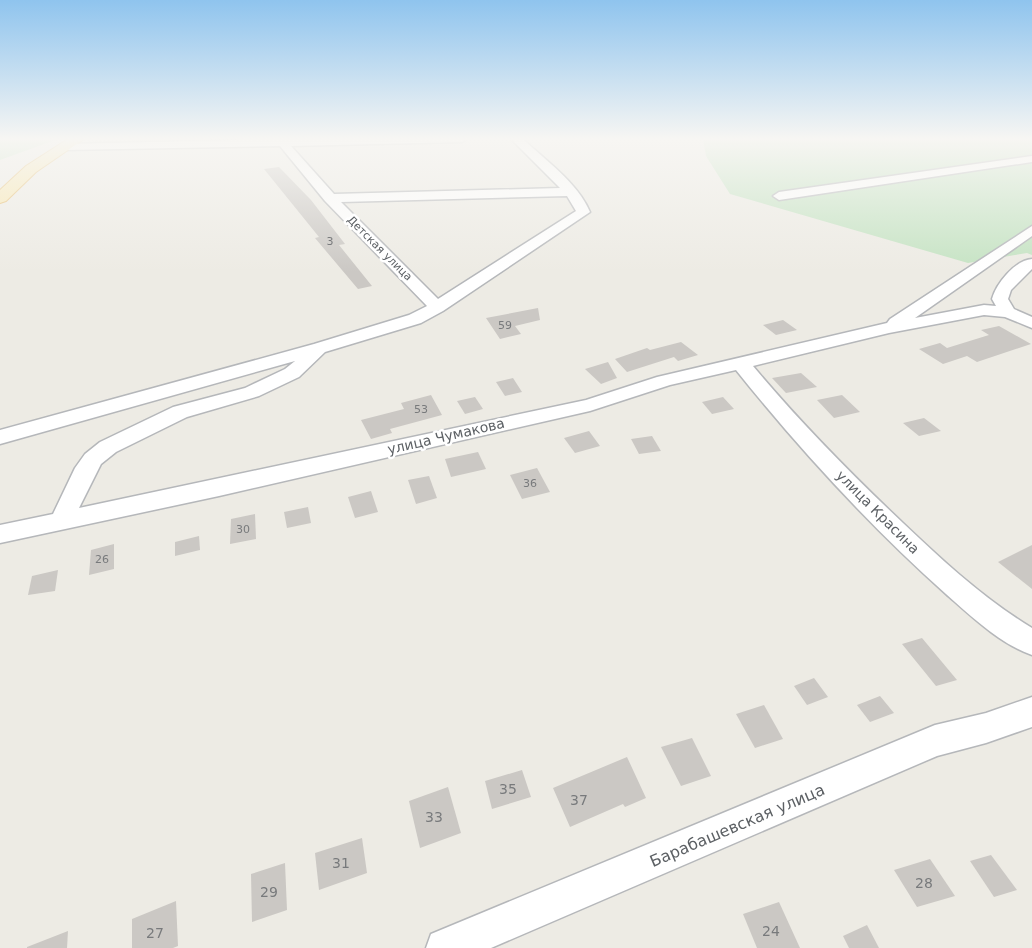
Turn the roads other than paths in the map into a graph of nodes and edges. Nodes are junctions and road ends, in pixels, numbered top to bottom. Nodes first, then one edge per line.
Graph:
1 (14, 183) edge
2 (317, 183) edge
3 (561, 183) edge
4 (866, 183) edge
5 (570, 192) junction
6 (779, 196) dead end
7 (0, 198) edge
8 (330, 198) junction
9 (1032, 230) edge
10 (1032, 264) edge
11 (437, 307) junction
12 (1008, 312) junction
13 (1032, 323) edge
14 (889, 328) junction
15 (320, 348) junction
16 (741, 363) junction
17 (0, 436) edge
18 (61, 522) junction
19 (0, 534) edge
20 (1032, 643) edge
21 (1032, 712) edge
22 (446, 948) edge

1 - 7 main road
2 - 8 street, Детская улица
3 - 5 street
4 - 6 street
5 - 8 street
5 - 11 street
8 - 11 street, Детская улица
9 - 14 street
10 - 12 street
11 - 15 street
12 - 13 street
12 - 14 street, улица Чумакова
14 - 16 street, улица Чумакова
15 - 17 street
15 - 18 street
16 - 18 street, улица Чумакова
16 - 20 street, улица Красина
18 - 19 street, улица Чумакова
21 - 22 street, Барабашевская улица

